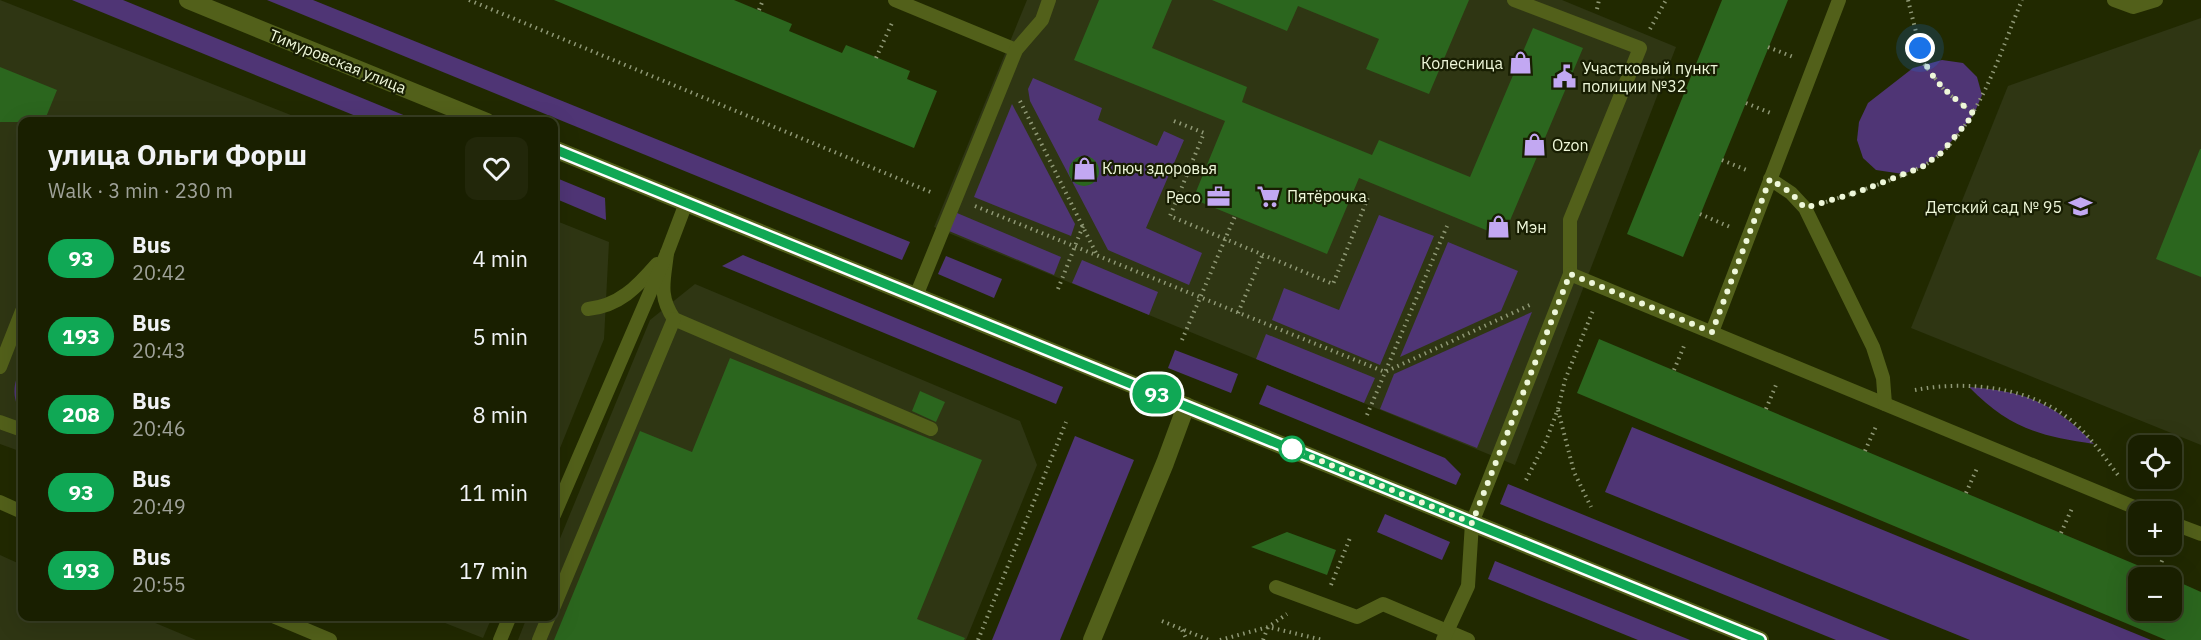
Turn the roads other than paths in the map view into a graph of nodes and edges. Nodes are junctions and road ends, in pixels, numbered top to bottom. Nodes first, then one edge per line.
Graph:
1 (188, 0) edge
2 (1050, 0) edge
3 (1514, 0) edge
4 (1556, 0) edge
5 (1839, 0) edge
6 (2114, 0) edge
7 (2156, 0) edge
8 (897, 1) edge
9 (1550, 14) junction
10 (1016, 50) junction
11 (475, 117) edge
12 (558, 150) edge
13 (1770, 179) junction
14 (686, 202) junction
15 (667, 253) junction
16 (1570, 274) junction
17 (916, 296) junction
18 (588, 309) dead end
19 (674, 319) junction
20 (18, 321) edge
21 (1712, 332) junction
22 (0, 367) edge
23 (1885, 404) junction
24 (1186, 406) junction
25 (1, 424) edge
26 (18, 429) edge
27 (931, 429) dead end
28 (0, 502) edge
29 (2128, 504) edge
30 (558, 506) edge
31 (18, 510) edge
32 (1472, 523) junction
33 (2182, 526) edge
34 (2201, 534) edge
35 (1276, 587) dead end
36 (558, 596) edge
37 (285, 621) edge
38 (508, 621) edge
39 (547, 621) edge
40 (1444, 636) edge
41 (330, 640) edge
42 (500, 640) edge
43 (539, 640) edge
44 (1092, 640) edge
45 (1468, 640) edge
46 (1760, 640) edge

1 - 11 street, Тимуровская улица
2 - 10 lane
3 - 9 lane
4 - 9 lane
5 - 13 lane
6 - 7 lane
8 - 10 lane
9 - 16 lane
10 - 17 lane
12 - 14 street
13 - 21 lane
13 - 23 lane
14 - 15 lane
14 - 17 street
15 - 18 lane
15 - 19 lane
15 - 30 lane
16 - 21 lane
16 - 32 lane
17 - 24 street
19 - 27 lane
19 - 36 lane
20 - 22 lane
21 - 23 lane
23 - 29 lane
24 - 32 street
24 - 44 street
25 - 26 lane
28 - 31 lane
32 - 40 lane
32 - 46 street
33 - 34 lane
35 - 40 lane
37 - 41 lane
38 - 42 lane
39 - 43 lane
40 - 45 lane

